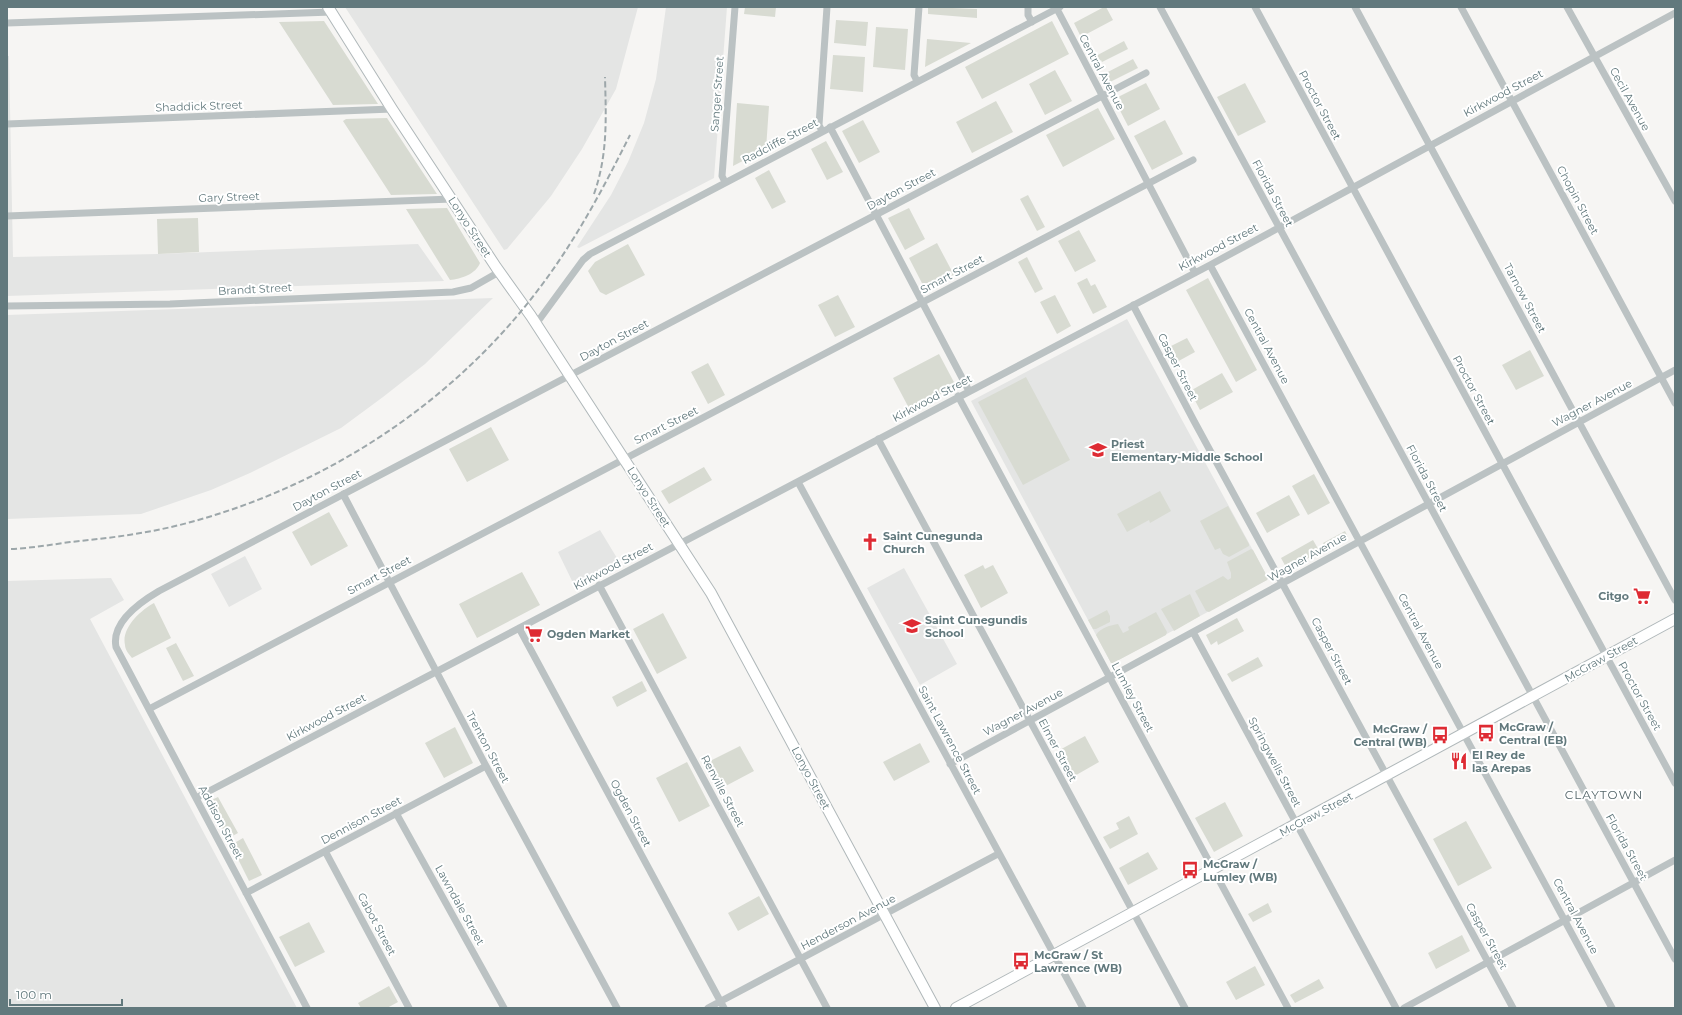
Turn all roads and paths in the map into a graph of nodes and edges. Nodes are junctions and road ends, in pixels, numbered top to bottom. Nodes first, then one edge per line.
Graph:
1 (735, 7) edge
2 (828, 7) edge
3 (919, 7) edge
4 (1028, 7) edge
5 (1160, 7) edge
6 (1255, 7) edge
7 (1355, 7) edge
8 (1461, 7) edge
9 (1567, 7) edge
10 (1058, 8) edge
11 (330, 9) edge
12 (1675, 13) edge
13 (1032, 22) junction
14 (7, 23) edge
15 (1594, 57) junction
16 (1146, 73) dead end
17 (917, 81) junction
18 (1102, 95) junction
19 (1512, 102) junction
20 (392, 109) junction
21 (7, 124) edge
22 (830, 127) junction
23 (822, 131) junction
24 (1430, 146) junction
25 (1193, 160) dead end
26 (725, 182) junction
27 (1148, 183) junction
28 (1352, 188) junction
29 (452, 199) junction
30 (1675, 201) edge
31 (876, 214) junction
32 (7, 216) edge
33 (1279, 227) junction
34 (1210, 265) junction
35 (499, 272) junction
36 (1195, 273) junction
37 (922, 302) junction
38 (1133, 305) junction
39 (7, 306) edge
40 (536, 324) junction
41 (1675, 370) edge
42 (569, 376) junction
43 (1661, 378) junction
44 (969, 391) junction
45 (958, 396) junction
46 (1675, 403) edge
47 (1580, 422) junction
48 (878, 439) junction
49 (624, 459) junction
50 (1502, 464) junction
51 (798, 482) junction
52 (342, 494) junction
53 (1428, 504) junction
54 (1360, 541) junction
55 (679, 543) junction
56 (389, 582) junction
57 (1283, 583) junction
58 (599, 585) junction
59 (1675, 600) edge
60 (1675, 618) edge
61 (519, 628) junction
62 (1193, 632) junction
63 (116, 647) joint
64 (1606, 656) junction
65 (436, 671) junction
66 (1110, 677) junction
67 (1532, 696) junction
68 (149, 709) junction
69 (1029, 721) junction
70 (1464, 733) junction
71 (950, 764) junction
72 (486, 766) junction
73 (1387, 775) junction
74 (1675, 783) edge
75 (196, 798) junction
76 (396, 814) junction
77 (1296, 824) junction
78 (325, 851) junction
79 (998, 854) junction
80 (1675, 860) edge
81 (1213, 869) junction
82 (1634, 883) junction
83 (246, 893) junction
84 (1133, 912) junction
85 (885, 915) junction
86 (1566, 921) junction
87 (1054, 956) junction
88 (801, 959) junction
89 (1675, 959) edge
90 (1488, 962) junction
91 (722, 1005) edge
92 (307, 1008) edge
93 (410, 1008) edge
94 (504, 1008) edge
95 (617, 1008) edge
96 (708, 1008) edge
97 (827, 1008) edge
98 (935, 1008) edge
99 (956, 1008) edge
100 (1083, 1008) edge
101 (1185, 1008) edge
102 (1288, 1008) edge
103 (1396, 1008) edge
104 (1404, 1008) edge
105 (1513, 1008) edge
106 (1612, 1008) edge

1 - 26 street, Sanger Street
2 - 23 street
3 - 17 street
4 - 13 street
5 - 33 street, Florida Street
6 - 28 street, Proctor Street
7 - 24 street, Tarnow Street
8 - 19 street, Chopin Street
9 - 15 street, Cecil Avenue
10 - 13 street, Radcliffe Street
10 - 18 street, Central Avenue
11 - 14 street
11 - 20 street, Lonyo Street
12 - 15 street, Kirkwood Street
13 - 17 street, Radcliffe Street
15 - 19 street, Kirkwood Street
15 - 30 street, Cecil Avenue
16 - 18 street, Dayton Street
17 - 22 street, Radcliffe Street
18 - 27 street, Central Avenue
18 - 31 street, Dayton Street
19 - 24 street, Kirkwood Street
19 - 43 street, Chopin Street
20 - 21 street, Shaddick Street
20 - 29 street, Lonyo Street
22 - 23 street, Radcliffe Street
22 - 31 street
23 - 26 street, Radcliffe Street
24 - 28 street, Kirkwood Street
24 - 47 street, Tarnow Street
25 - 27 street, Smart Street
26 - 40 street, Radcliffe Street
27 - 36 street, Central Avenue
27 - 37 street, Smart Street
28 - 33 street, Kirkwood Street
28 - 50 street, Proctor Street
29 - 32 street, Gary Street
29 - 35 street, Lonyo Street
31 - 37 street
31 - 42 street, Dayton Street
33 - 34 street, Kirkwood Street
33 - 53 street, Florida Street
34 - 36 street, Kirkwood Street
34 - 54 street, Central Avenue
35 - 39 street, Brandt Street
35 - 40 street, Lonyo Street
36 - 38 street, Kirkwood Street
37 - 44 street
37 - 49 street, Smart Street
38 - 44 street, Kirkwood Street
38 - 57 street, Casper Street
40 - 42 street, Lonyo Street
41 - 43 street, Wagner Avenue
42 - 49 street, Lonyo Street
42 - 52 street, Dayton Street
43 - 46 street, Chopin Street
43 - 47 street, Wagner Avenue
44 - 45 street, Kirkwood Street
45 - 48 street, Kirkwood Street
45 - 66 street, Lumley Street
47 - 50 street, Wagner Avenue
47 - 59 street, Tarnow Street
48 - 51 street, Kirkwood Street
48 - 69 street, Elmer Street
49 - 55 street, Lonyo Street
49 - 56 street, Smart Street
50 - 53 street, Wagner Avenue
50 - 64 street, Proctor Street
51 - 55 street, Kirkwood Street
51 - 71 street, Saint Lawrence Street
52 - 56 street, Trenton Street
52 - 63 street, Dayton Street
53 - 54 street, Wagner Avenue
53 - 67 street, Florida Street
54 - 57 street, Wagner Avenue
54 - 70 street, Central Avenue
55 - 58 street, Kirkwood Street
55 - 85 street, Lonyo Street
56 - 65 street, Trenton Street
56 - 68 street, Smart Street
57 - 62 street, Wagner Avenue
57 - 73 street, Casper Street
58 - 61 street, Kirkwood Street
58 - 88 street, Renville Street
60 - 64 street, McGraw Street
61 - 65 street, Kirkwood Street
61 - 91 street, Ogden Street
62 - 66 street, Wagner Avenue
62 - 77 street, Springwells Street
63 - 68 street, Addison Street
64 - 67 street, McGraw Street
64 - 74 street, Proctor Street
65 - 72 street, Trenton Street
65 - 75 street, Kirkwood Street
66 - 69 street, Wagner Avenue
66 - 81 street, Lumley Street
67 - 70 street, McGraw Street
67 - 82 street, Florida Street
68 - 75 street, Addison Street
69 - 71 street, Wagner Avenue
69 - 84 street, Elmer Street
70 - 73 street, McGraw Street
70 - 86 street, Central Avenue
71 - 79 street, Saint Lawrence Street
72 - 76 street, Dennison Street
72 - 95 street, Trenton Street
73 - 77 street, McGraw Street
73 - 90 street, Casper Street
75 - 83 street, Addison Street
76 - 78 street, Dennison Street
76 - 94 street, Lawndale Street
77 - 81 street, McGraw Street
77 - 103 street, Springwells Street
78 - 83 street, Dennison Street
78 - 93 street, Cabot Street
79 - 85 street, Henderson Avenue
79 - 87 street, Saint Lawrence Street
80 - 82 street
81 - 84 street, McGraw Street
81 - 102 street, Lumley Street
82 - 86 street
82 - 89 street, Florida Street
83 - 92 street, Addison Street
84 - 87 street, McGraw Street
84 - 101 street, Elmer Street
85 - 88 street, Henderson Avenue
85 - 98 street, Lonyo Street
86 - 90 street
86 - 106 street, Central Avenue
87 - 99 street, McGraw Street
87 - 100 street, Saint Lawrence Street
88 - 91 street, Henderson Avenue
88 - 97 street, Renville Street
90 - 104 street
90 - 105 street, Casper Street
91 - 96 street, Henderson Avenue

